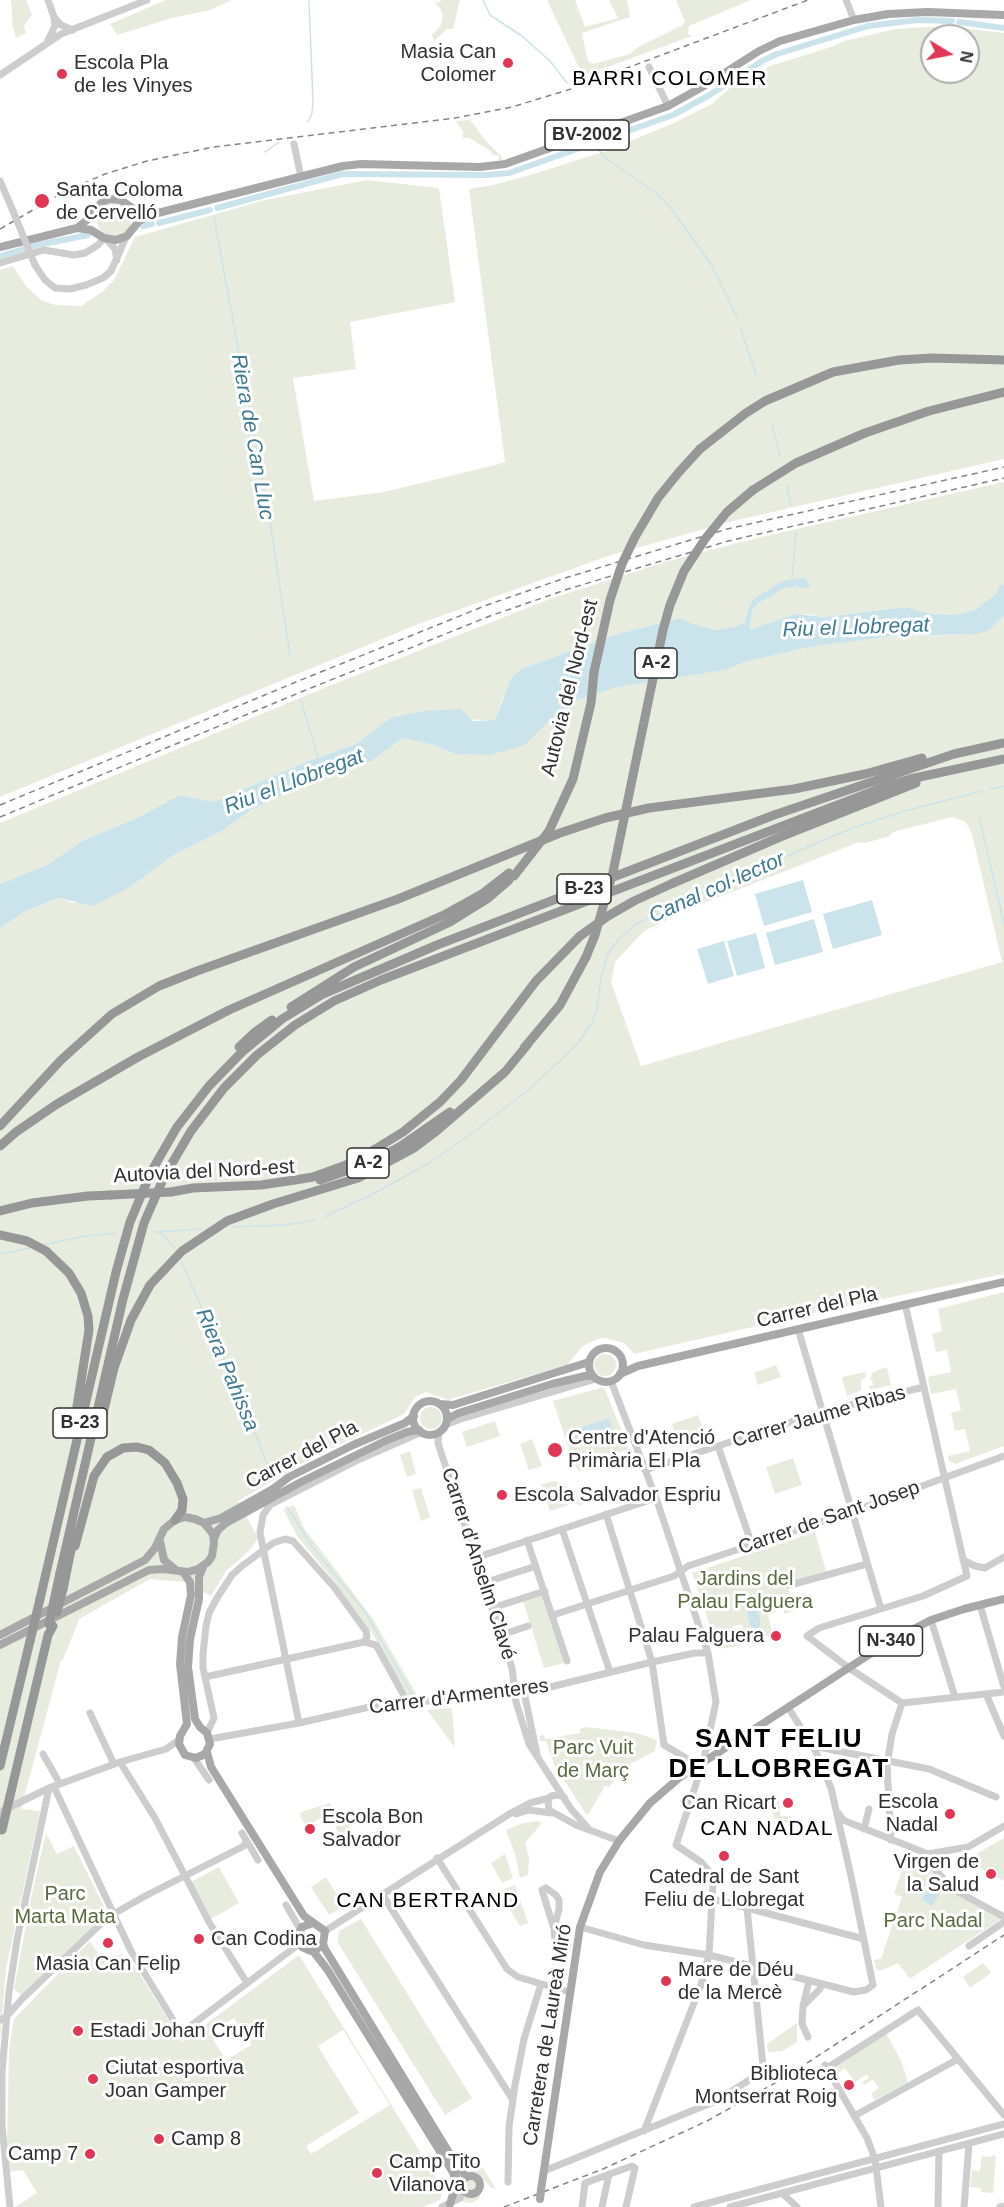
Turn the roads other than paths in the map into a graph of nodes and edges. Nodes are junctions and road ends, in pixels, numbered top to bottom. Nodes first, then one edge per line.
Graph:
1 (48, 0) edge
2 (147, 0) edge
3 (846, 0) edge
4 (1004, 15) edge
5 (54, 17) junction
6 (854, 20) junction
7 (73, 30) junction
8 (47, 42) junction
9 (649, 67) dead end
10 (0, 75) edge
11 (668, 106) junction
12 (294, 144) dead end
13 (302, 177) junction
14 (0, 181) edge
15 (132, 208) junction
16 (94, 212) junction
17 (154, 214) junction
18 (134, 226) junction
19 (77, 228) junction
20 (103, 237) junction
21 (126, 237) junction
22 (0, 247) edge
23 (117, 260) junction
24 (0, 263) edge
25 (1004, 360) edge
26 (1004, 392) edge
27 (1004, 743) edge
28 (954, 754) junction
29 (1004, 759) edge
30 (941, 773) junction
31 (512, 874) junction
32 (528, 1044) junction
33 (0, 1126) edge
34 (177, 1127) junction
35 (0, 1146) edge
36 (171, 1191) junction
37 (0, 1211) edge
38 (0, 1234) edge
39 (1004, 1282) edge
40 (905, 1304) junction
41 (798, 1329) junction
42 (622, 1360) junction
43 (589, 1362) junction
44 (638, 1366) junction
45 (620, 1374) junction
46 (595, 1378) junction
47 (611, 1381) junction
48 (924, 1387) junction
49 (440, 1404) junction
50 (821, 1412) junction
51 (414, 1416) junction
52 (434, 1430) junction
53 (718, 1446) junction
54 (1004, 1456) edge
55 (645, 1470) junction
56 (944, 1477) junction
57 (67, 1482) junction
58 (656, 1498) junction
59 (270, 1505) junction
60 (851, 1512) junction
61 (606, 1514) junction
62 (175, 1520) junction
63 (232, 1520) junction
64 (204, 1523) junction
65 (562, 1529) junction
66 (214, 1539) junction
67 (527, 1540) junction
68 (160, 1541) junction
69 (752, 1545) junction
70 (264, 1550) junction
71 (1004, 1557) edge
72 (475, 1558) junction
73 (963, 1560) junction
74 (867, 1564) junction
75 (536, 1566) junction
76 (203, 1567) junction
77 (680, 1570) junction
78 (179, 1571) junction
79 (63, 1572) junction
80 (484, 1582) junction
81 (790, 1585) dead end
82 (630, 1590) junction
83 (546, 1591) junction
84 (1004, 1599) edge
85 (588, 1604) junction
86 (980, 1605) junction
87 (492, 1608) junction
88 (881, 1609) junction
89 (553, 1615) junction
90 (931, 1620) junction
91 (528, 1626) dead end
92 (50, 1628) junction
93 (0, 1635) edge
94 (501, 1635) junction
95 (704, 1640) junction
96 (364, 1642) junction
97 (0, 1645) edge
98 (698, 1653) junction
99 (708, 1653) junction
100 (285, 1660) junction
101 (567, 1660) dead end
102 (652, 1662) junction
103 (852, 1670) junction
104 (610, 1672) junction
105 (205, 1677) junction
106 (1004, 1687) edge
107 (520, 1692) junction
108 (1004, 1692) edge
109 (986, 1694) junction
110 (955, 1697) junction
111 (408, 1702) junction
112 (902, 1703) junction
113 (789, 1707) junction
114 (90, 1713) dead end
115 (299, 1723) junction
116 (185, 1730) junction
117 (206, 1733) junction
118 (1004, 1736) edge
119 (179, 1740) junction
120 (813, 1746) junction
121 (166, 1749) junction
122 (181, 1750) junction
123 (43, 1754) dead end
124 (201, 1755) junction
125 (888, 1761) junction
126 (117, 1763) junction
127 (699, 1765) junction
128 (0, 1766) edge
129 (209, 1780) dead end
130 (553, 1780) junction
131 (54, 1786) junction
132 (564, 1797) junction
133 (996, 1797) dead end
134 (547, 1798) junction
135 (571, 1809) junction
136 (869, 1809) dead end
137 (539, 1810) junction
138 (0, 1812) edge
139 (837, 1812) junction
140 (553, 1813) junction
141 (505, 1818) junction
142 (562, 1818) junction
143 (1003, 1827) edge
144 (588, 1828) junction
145 (864, 1829) junction
146 (1, 1835) edge
147 (891, 1840) junction
148 (619, 1841) junction
149 (928, 1854) junction
150 (437, 1858) junction
151 (258, 1860) dead end
152 (184, 1876) junction
153 (382, 1894) junction
154 (713, 1899) junction
155 (286, 1905) dead end
156 (747, 1908) junction
157 (113, 1913) junction
158 (1004, 1917) edge
159 (1004, 1922) edge
160 (306, 1924) junction
161 (580, 1927) junction
162 (554, 1929) junction
163 (325, 1931) junction
164 (864, 1939) junction
165 (299, 1944) junction
166 (323, 1944) junction
167 (571, 1945) junction
168 (969, 1946) dead end
169 (313, 1951) junction
170 (709, 1954) junction
171 (753, 1965) junction
172 (809, 1981) junction
173 (247, 1983) junction
174 (541, 1984) junction
175 (821, 1984) junction
176 (569, 1992) junction
177 (8, 1999) junction
178 (19, 2002) junction
179 (803, 2006) junction
180 (3, 2019) edge
181 (808, 2037) dead end
182 (958, 2059) junction
183 (513, 2100) junction
184 (1004, 2115) edge
185 (854, 2116) junction
186 (1004, 2124) edge
187 (644, 2131) junction
188 (1004, 2134) edge
189 (969, 2144) junction
190 (939, 2151) junction
191 (875, 2159) junction
192 (877, 2168) junction
193 (544, 2171) junction
194 (609, 2174) junction
195 (454, 2176) junction
196 (466, 2177) junction
197 (508, 2182) dead end
198 (463, 2189) junction
199 (782, 2193) junction
200 (540, 2199) edge
201 (446, 2205) edge
202 (10, 2207) edge
203 (582, 2207) edge
204 (602, 2207) edge
205 (626, 2207) edge
206 (694, 2207) edge
207 (730, 2207) edge
208 (796, 2207) edge
209 (881, 2207) edge
210 (938, 2207) edge
211 (964, 2207) edge

1 - 5 street
2 - 7 street
3 - 6 street
4 - 6 main road, BV-2002
5 - 7 street
5 - 8 street
6 - 11 main road, BV-2002
7 - 8 street
8 - 10 street
9 - 11 street
11 - 13 main road, BV-2002
12 - 13 street
13 - 17 main road, BV-2002
14 - 23 street, bridge
15 - 16 main road, BV-2002
15 - 17 main road, BV-2002
15 - 18 main road
16 - 19 main road, BV-2002
16 - 20 main road
17 - 18 main road, BV-2002
18 - 21 main road, BV-2002
19 - 20 main road, BV-2002
19 - 22 main road, BV-2002
20 - 21 main road, BV-2002
20 - 23 street
20 - 24 street
21 - 23 street
25 - 31 highway, Autovia del Nord-est, bridge
26 - 32 highway, Autovia del Nord-est / A-2, bridge
27 - 28 highway, B-23
28 - 33 highway
28 - 34 highway, B-23
29 - 30 highway, B-23
30 - 36 highway, A-2
30 - 79 highway, B-23
31 - 34 highway
31 - 35 highway, Autovia del Nord-est
32 - 36 highway, Autovia del Nord-est / A-2
32 - 79 highway
34 - 57 highway, B-23
36 - 37 highway, Autovia del Nord-est / A-2, bridge
38 - 57 highway
39 - 40 main road, Carrer del Pla
40 - 41 main road, Carrer del Pla
40 - 48 street
41 - 44 main road, Carrer del Pla
41 - 50 street
42 - 43 main road
42 - 44 main road
42 - 45 main road
43 - 46 main road
43 - 49 main road
44 - 45 main road, Carrer del Pla
45 - 47 main road
46 - 47 main road
46 - 52 main road, Carrer del Pla
47 - 55 street
48 - 50 street, Carrer Jaume Ribas
48 - 56 street
49 - 51 main road
49 - 52 main road
50 - 53 street, Carrer Jaume Ribas
50 - 60 street
51 - 52 main road
51 - 64 main road, Carrer del Pla
52 - 59 street, Carrer del Pla
52 - 63 main road, Carrer del Pla
52 - 72 street, Carrer d'Anselm Clavé
53 - 55 street, Carrer Jaume Ribas
53 - 69 street
54 - 56 street, Carrer de Sant Josep
55 - 58 street
56 - 60 street, Carrer de Sant Josep
56 - 73 street
57 - 128 highway, B-23, bridge
58 - 61 street
58 - 77 street
59 - 63 street, Carrer del Pla
59 - 70 street
60 - 69 street, Carrer de Sant Josep
60 - 74 street
61 - 65 street
61 - 82 street
62 - 64 main road
62 - 68 main road
62 - 79 highway
63 - 66 main road, Carrer del Pla
64 - 66 main road
65 - 67 street
65 - 85 street
66 - 76 main road
67 - 72 street
67 - 75 street
68 - 78 main road
68 - 93 main road
69 - 77 street, Carrer de Sant Josep
70 - 96 street
70 - 100 street
70 - 105 street
71 - 73 street
72 - 80 street, Carrer d'Anselm Clavé
73 - 88 street
74 - 81 street
74 - 88 street
75 - 80 street
75 - 83 street
76 - 78 main road
76 - 117 main road
77 - 82 street, Carrer de Sant Josep
77 - 95 street
78 - 97 main road
78 - 116 main road
79 - 92 highway, B-23, bridge
79 - 92 highway, bridge
80 - 87 street, Carrer d'Anselm Clavé
82 - 85 street, Carrer de Sant Josep
82 - 102 street
83 - 87 street
83 - 89 street
84 - 86 main road, Carretera de Laureà Miró / N-340
85 - 89 street, Carrer de Sant Josep
85 - 104 street
86 - 90 main road, Carretera de Laureà Miró / N-340
86 - 106 street
87 - 94 street, Carrer d'Anselm Clavé
88 - 103 street
89 - 101 street
90 - 103 main road, Carretera de Laureà Miró / N-340
90 - 110 street
91 - 94 street
92 - 146 highway, B-23, bridge
94 - 107 street, Carrer d'Anselm Clavé
95 - 98 street
95 - 99 street
96 - 100 street
96 - 111 street
98 - 99 street, Carrer d'Armenteres
98 - 102 street, Carrer d'Armenteres
99 - 127 street
100 - 105 street
100 - 115 street
102 - 104 street, Carrer d'Armenteres
102 - 127 street
103 - 112 street
103 - 113 main road, Carretera de Laureà Miró / N-340
104 - 107 street, Carrer d'Armenteres
105 - 117 street
107 - 111 street, Carrer d'Armenteres
107 - 130 street, Carrer d'Anselm Clavé
108 - 109 street
109 - 110 street
109 - 118 street
110 - 112 street
111 - 115 street, Carrer d'Armenteres
112 - 125 street
113 - 120 street
113 - 127 main road, Carretera de Laureà Miró / N-340
114 - 126 street
115 - 117 street, Carrer d'Armenteres
116 - 117 main road
116 - 119 main road
117 - 124 main road
119 - 121 street
119 - 122 main road
120 - 125 street
120 - 139 street
121 - 122 street
121 - 126 street
122 - 124 main road
123 - 131 street
124 - 129 street
124 - 160 main road
125 - 133 street
125 - 147 street
126 - 131 street
126 - 152 street
127 - 148 main road, Carretera de Laureà Miró / N-340
127 - 154 street
130 - 132 street, Carrer d'Anselm Clavé
130 - 134 street
131 - 138 street
131 - 157 street
131 - 177 street
132 - 134 street
132 - 135 street
134 - 137 street
134 - 140 street
134 - 141 street
135 - 142 street
135 - 144 street
136 - 145 street
137 - 140 street
137 - 141 street
139 - 145 street
139 - 164 street
140 - 142 street
141 - 150 street
142 - 144 street
143 - 149 street
144 - 148 street
145 - 147 street
147 - 149 street
148 - 161 main road, Carretera de Laureà Miró / N-340
149 - 158 street
150 - 153 street
150 - 174 street
151 - 152 street
152 - 157 street
152 - 173 street
153 - 163 street
153 - 183 street
154 - 156 street
154 - 170 street
155 - 160 street
156 - 164 street
156 - 171 street
157 - 173 street
157 - 178 street
159 - 168 street
160 - 163 main road
160 - 165 main road
161 - 167 main road, Carretera de Laureà Miró / N-340
161 - 170 street
162 - 162 street
162 - 167 street
163 - 166 main road
164 - 175 street
165 - 169 main road
165 - 173 street
166 - 169 main road
166 - 196 main road
167 - 176 main road, Carretera de Laureà Miró / N-340
169 - 195 main road
170 - 171 street
170 - 187 street
171 - 172 street
171 - 187 street
172 - 175 street
172 - 179 street
174 - 176 street
174 - 183 street
175 - 179 street
176 - 193 main road, Carretera de Laureà Miró / N-340
177 - 178 street
177 - 180 street
178 - 180 street
179 - 181 street
180 - 202 street
182 - 184 street
182 - 185 street
182 - 185 street
183 - 197 street
185 - 191 street
186 - 191 street
187 - 193 street
188 - 189 street
189 - 190 street
189 - 211 street
190 - 192 street
190 - 210 street
191 - 192 street
191 - 206 street
192 - 199 street
192 - 209 street
193 - 200 main road, Carretera de Laureà Miró / N-340
194 - 203 street
194 - 204 street
194 - 205 street
195 - 198 main road
195 - 201 main road
196 - 198 main road
196 - 198 main road
198 - 201 street
199 - 207 street
199 - 208 street

